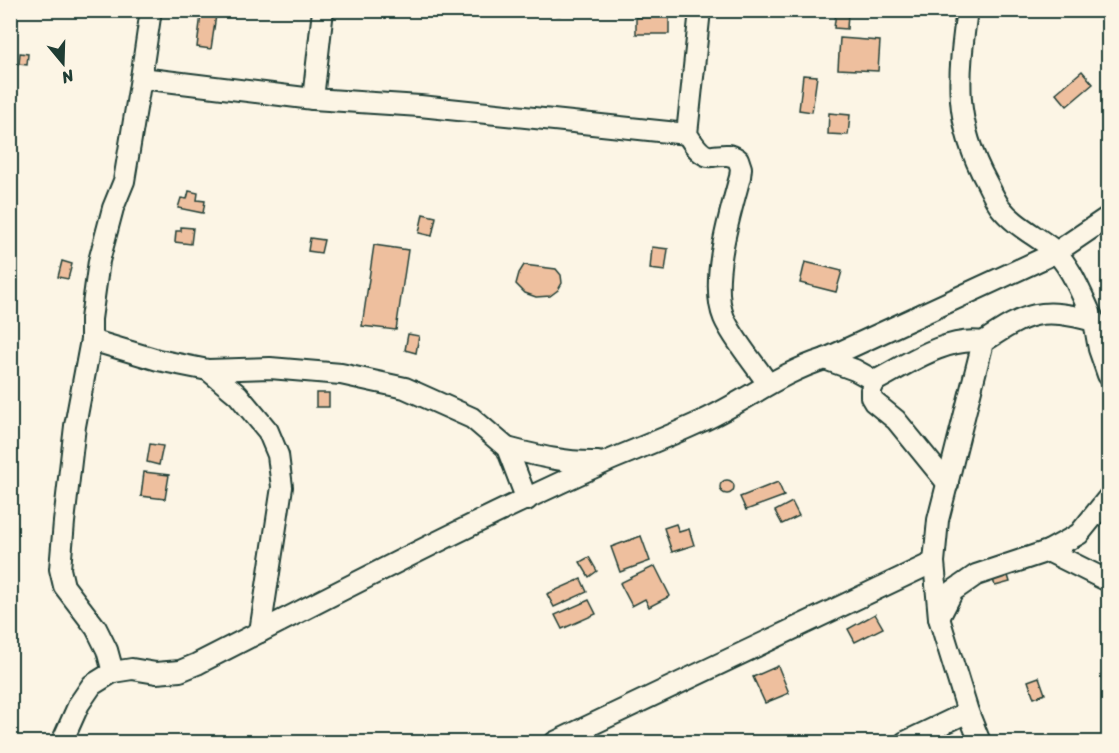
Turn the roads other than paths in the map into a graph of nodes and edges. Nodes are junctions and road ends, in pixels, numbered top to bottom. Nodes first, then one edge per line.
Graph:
1 (151, 10) edge
2 (323, 10) edge
3 (700, 10) edge
4 (967, 10) edge
5 (141, 78) junction
6 (313, 99) junction
7 (687, 134) junction
8 (1108, 217) edge
9 (1055, 253) junction
10 (1101, 323) edge
11 (91, 340) junction
12 (983, 342) junction
13 (825, 359) junction
14 (208, 370) junction
15 (1108, 375) edge
16 (875, 381) junction
17 (768, 384) junction
18 (507, 448) junction
19 (609, 461) junction
20 (948, 484) junction
21 (1108, 498) edge
22 (527, 500) junction
23 (1048, 552) junction
24 (934, 562) junction
25 (1108, 581) edge
26 (939, 618) junction
27 (260, 632) junction
28 (113, 672) junction
29 (968, 712) junction
30 (62, 742) edge
31 (555, 742) edge
32 (905, 742) edge
33 (980, 742) edge

1 - 5 street
2 - 6 street
3 - 7 street
4 - 9 street
5 - 6 street
5 - 11 street
6 - 7 street
7 - 17 street
8 - 9 street
9 - 10 street
9 - 13 street
10 - 12 street
10 - 15 street
11 - 14 street
11 - 28 street
12 - 16 street
12 - 20 street
13 - 16 street
13 - 17 street
14 - 18 street
14 - 27 street
16 - 20 street
17 - 19 street
18 - 19 street
18 - 22 street
19 - 22 street
20 - 24 street
21 - 23 street
22 - 27 street
23 - 25 street
23 - 26 street
24 - 26 street
24 - 31 street
26 - 29 street
27 - 28 street
28 - 30 street
29 - 32 street
29 - 33 street

